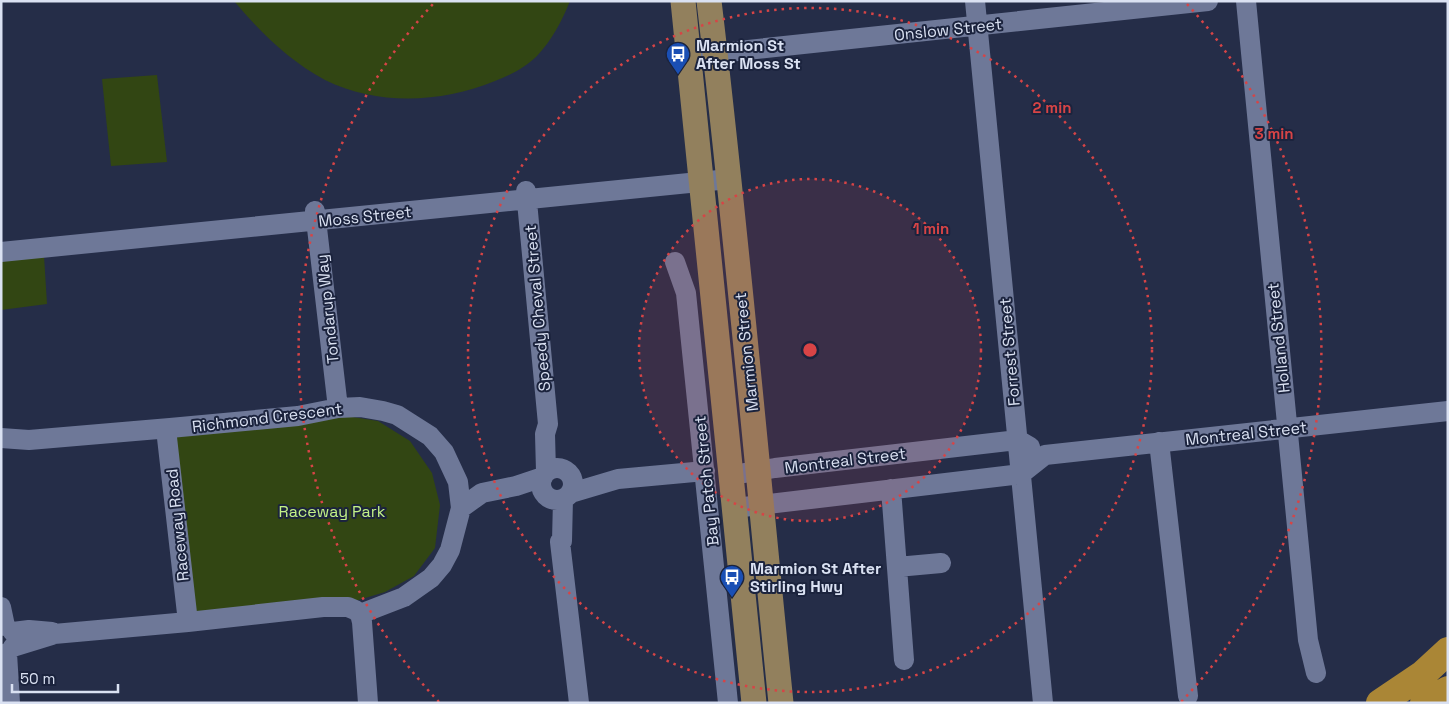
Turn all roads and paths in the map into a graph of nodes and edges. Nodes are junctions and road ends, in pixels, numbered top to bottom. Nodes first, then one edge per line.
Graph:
1 (683, 1) edge
2 (709, 1) edge
3 (975, 1) edge
4 (1208, 1) edge
5 (1246, 1) edge
6 (978, 26) junction
7 (716, 54) junction
8 (688, 57) junction
9 (729, 174) junction
10 (701, 176) junction
11 (527, 195) junction
12 (316, 216) junction
13 (1, 242) edge
14 (1, 252) edge
15 (675, 262) dead end
16 (338, 408) junction
17 (1448, 411) edge
18 (1287, 428) junction
19 (166, 429) junction
20 (1, 438) edge
21 (29, 440) junction
22 (1018, 440) junction
23 (1159, 442) junction
24 (1, 448) edge
25 (1045, 455) junction
26 (757, 470) junction
27 (705, 471) junction
28 (1021, 474) junction
29 (732, 475) junction
30 (556, 484) junction
31 (891, 489) junction
32 (460, 495) junction
33 (760, 505) junction
34 (734, 508) junction
35 (941, 563) dead end
36 (897, 567) junction
37 (357, 620) junction
38 (188, 622) junction
39 (6, 635) edge
40 (1448, 651) edge
41 (904, 660) dead end
42 (1316, 673) dead end
43 (1448, 690) edge
44 (1188, 696) dead end
45 (10, 703) edge
46 (368, 703) edge
47 (579, 703) edge
48 (728, 703) edge
49 (754, 703) edge
50 (781, 703) edge
51 (1043, 703) edge
52 (1380, 703) edge
53 (1424, 703) edge

1 - 8 main road, Marmion Street
2 - 7 main road, Marmion Street
3 - 6 street, Forrest Street
4 - 6 street, Onslow Street
5 - 18 street, Holland Street
6 - 7 street, Onslow Street
6 - 22 street, Forrest Street
7 - 8 street, Onslow Street
7 - 9 main road, Marmion Street
8 - 10 main road, Marmion Street
9 - 10 street, Moss Street
9 - 26 main road, Marmion Street
10 - 11 street, Moss Street
10 - 29 main road, Marmion Street
11 - 12 street, Moss Street
11 - 30 street, Speedy Cheval Street
12 - 13 street, Moss Street
12 - 14 street, Moss Street
12 - 16 street, Tondarup Way
15 - 27 street, Bay Patch Street
16 - 19 street, Richmond Crescent
16 - 32 street, Richmond Crescent
17 - 18 street, Montreal Street
18 - 23 street, Montreal Street
18 - 42 street, Holland Street
19 - 21 street, Richmond Crescent
19 - 38 street, Raceway Road
20 - 21 street, Richmond Crescent
21 - 24 street, Richmond Crescent
22 - 25 street
22 - 26 street, Montreal Street
22 - 28 street, Forrest Street
23 - 25 street, Montreal Street
23 - 44 street
25 - 28 street
26 - 29 street, Montreal Street
26 - 33 main road, Marmion Street
27 - 30 street
27 - 48 street, Bay Patch Street
28 - 31 street
28 - 51 street, Forrest Street
29 - 34 main road, Marmion Street
30 - 32 street
30 - 47 street, Speedy Cheval Street
31 - 33 street
31 - 36 street
32 - 37 street
33 - 34 street
33 - 50 main road, Marmion Street
34 - 49 main road, Marmion Street
35 - 36 street
36 - 41 street
37 - 38 street
37 - 46 street
38 - 39 street
39 - 45 street
40 - 52 highway
43 - 53 highway

